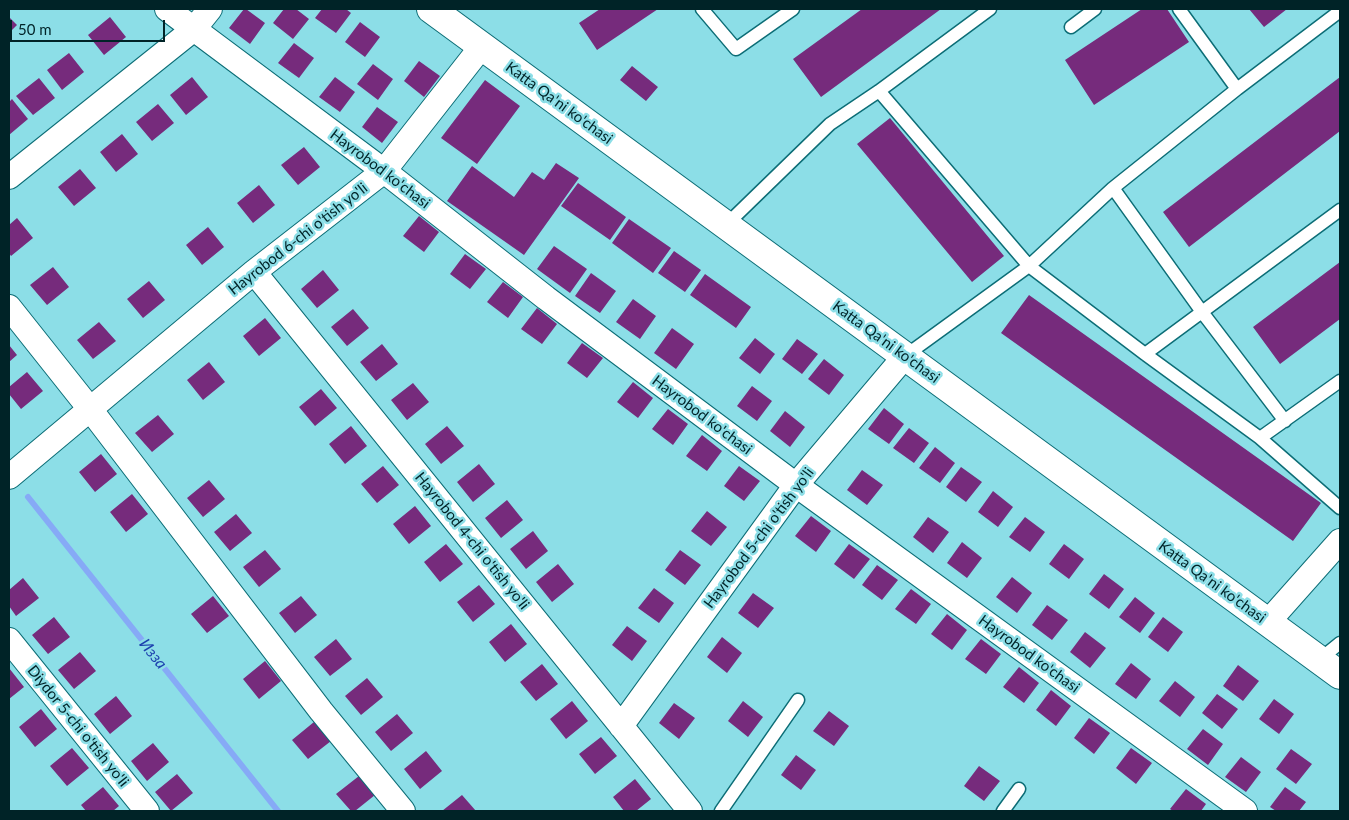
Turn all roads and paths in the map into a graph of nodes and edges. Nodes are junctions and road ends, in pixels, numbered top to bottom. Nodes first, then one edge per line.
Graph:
1 (167, 9) edge
2 (210, 9) edge
3 (431, 9) edge
4 (702, 9) edge
5 (793, 9) edge
6 (990, 9) edge
7 (1095, 9) edge
8 (1179, 9) edge
9 (1340, 10) edge
10 (1071, 27) dead end
11 (194, 28) junction
12 (482, 46) junction
13 (1237, 89) junction
14 (879, 91) junction
15 (384, 171) junction
16 (9, 177) edge
17 (1113, 188) junction
18 (1340, 210) edge
19 (726, 225) junction
20 (1029, 266) junction
21 (254, 272) junction
22 (9, 307) edge
23 (1202, 312) junction
24 (1144, 354) junction
25 (905, 356) junction
26 (1340, 381) edge
27 (90, 409) junction
28 (1285, 421) junction
29 (1260, 438) junction
30 (9, 477) edge
31 (796, 485) junction
32 (1340, 508) edge
33 (1340, 541) edge
34 (1268, 622) junction
35 (9, 640) edge
36 (1340, 643) edge
37 (1330, 668) edge
38 (798, 700) dead end
39 (621, 726) junction
40 (1019, 789) dead end
41 (147, 811) edge
42 (403, 811) edge
43 (690, 811) edge
44 (721, 811) edge
45 (1003, 811) edge
46 (1245, 811) edge

1 - 11 street, Hayrobod ko'chasi
2 - 11 street
3 - 12 main road, Katta Qa'ni ko'chasi
4 - 5 lane
6 - 14 lane
7 - 10 lane
8 - 13 lane
9 - 13 lane
11 - 15 street, Hayrobod ko'chasi
11 - 16 street
12 - 15 street, Hayrobod 6-chi o'tish yo'li
12 - 19 main road, Katta Qa'ni ko'chasi
13 - 17 lane
14 - 19 lane
14 - 20 lane
15 - 21 street, Hayrobod 6-chi o'tish yo'li
15 - 31 street, Hayrobod ko'chasi
17 - 20 lane
17 - 23 lane
18 - 23 lane
19 - 25 main road, Katta Qa'ni ko'chasi
20 - 24 lane
20 - 25 lane
21 - 27 street, Hayrobod 6-chi o'tish yo'li
21 - 39 street, Hayrobod 4-chi o'tish yo'li
22 - 27 street
23 - 24 lane
23 - 28 lane
24 - 29 lane
25 - 31 street, Hayrobod 5-chi o'tish yo'li
25 - 34 main road, Katta Qa'ni ko'chasi
26 - 28 lane
27 - 30 street, Hayrobod 6-chi o'tish yo'li
27 - 42 street
28 - 29 lane
29 - 32 lane
31 - 39 street, Hayrobod 5-chi o'tish yo'li
31 - 46 street, Hayrobod ko'chasi
33 - 34 street
34 - 37 main road, Katta Qa'ni ko'chasi
35 - 41 street, Diydor 5-chi o'tish yo'li
36 - 37 lane
38 - 44 lane
39 - 43 street, Hayrobod 4-chi o'tish yo'li
40 - 45 lane

